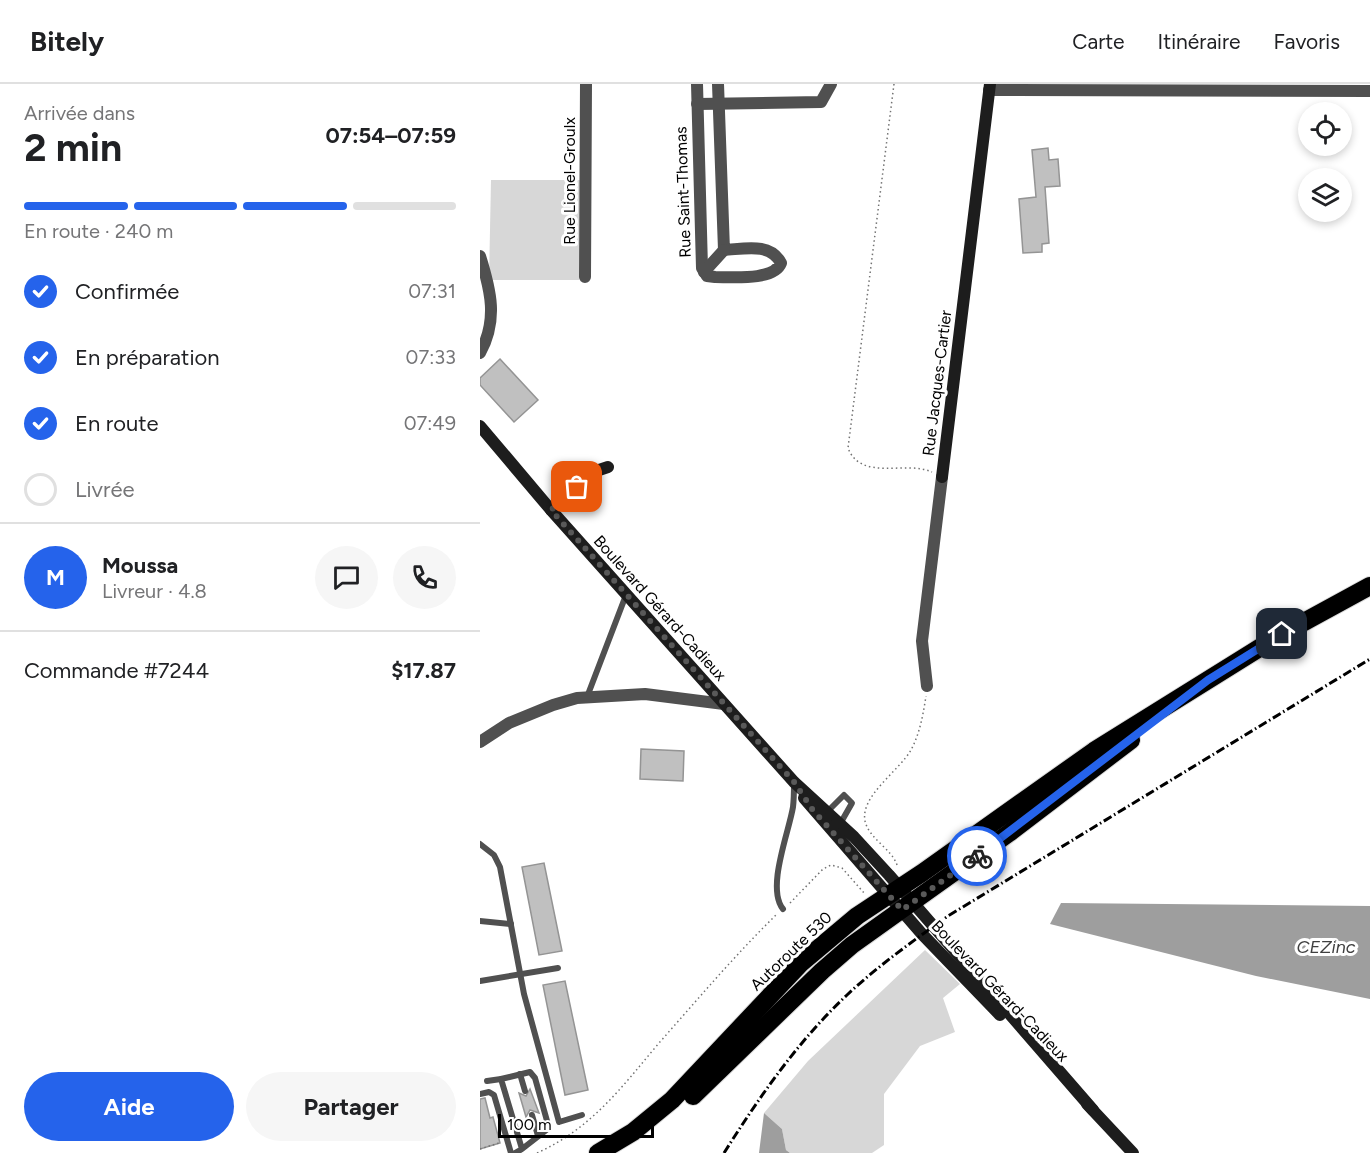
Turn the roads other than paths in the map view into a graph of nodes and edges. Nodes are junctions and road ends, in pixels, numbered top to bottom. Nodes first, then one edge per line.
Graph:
1 (586, 84) edge
2 (697, 84) edge
3 (718, 84) edge
4 (831, 84) edge
5 (990, 87) edge
6 (1116, 87) edge
7 (1370, 91) edge
8 (697, 104) junction
9 (718, 104) junction
10 (724, 250) junction
11 (480, 256) edge
12 (704, 272) junction
13 (585, 277) dead end
14 (480, 353) edge
15 (480, 426) edge
16 (608, 467) dead end
17 (942, 477) joint
18 (551, 510) junction
19 (1370, 586) edge
20 (626, 594) junction
21 (1208, 680) junction
22 (926, 692) road end
23 (587, 698) junction
24 (724, 704) junction
25 (480, 742) edge
26 (794, 782) junction
27 (827, 812) junction
28 (840, 824) junction
29 (480, 844) edge
30 (894, 891) junction
31 (907, 906) junction
32 (783, 909) road end
33 (480, 921) edge
34 (511, 924) junction
35 (558, 968) dead end
36 (520, 976) junction
37 (480, 981) edge
38 (520, 1074) junction
39 (501, 1079) junction
40 (487, 1081) dead end
41 (525, 1091) dead end
42 (480, 1094) edge
43 (532, 1115) dead end
44 (582, 1115) dead end
45 (538, 1137) junction
46 (522, 1149) junction
47 (513, 1153) edge
48 (598, 1153) edge
49 (623, 1153) edge
50 (1133, 1153) edge

1 - 13 street, Rue Lionel-Groulx
2 - 8 street, Rue Saint-Thomas
3 - 9 street
4 - 9 street
5 - 6 street
5 - 17 main road, Rue Jacques-Cartier
6 - 7 street
8 - 9 street
8 - 12 street, Rue Saint-Thomas
9 - 10 street
10 - 12 street
10 - 12 street, Rue Saint-Thomas
11 - 14 street
15 - 18 main road, Boulevard Gérard-Cadieux
16 - 18 main road
17 - 22 street, Rue Jacques-Cartier
18 - 20 main road, Boulevard Gérard-Cadieux
19 - 21 highway, Autoroute 530
20 - 23 lane
20 - 24 main road, Boulevard Gérard-Cadieux
21 - 30 highway, Autoroute 530
21 - 31 highway, Autoroute 530
23 - 24 street
23 - 25 street
24 - 26 main road, Boulevard Gérard-Cadieux
26 - 27 main road, Boulevard Gérard-Cadieux
26 - 30 main road, Boulevard Gérard-Cadieux
26 - 32 lane
27 - 28 main road, Boulevard Gérard-Cadieux
27 - 28 lane
28 - 30 main road, Boulevard Gérard-Cadieux
29 - 34 lane
30 - 31 main road, Boulevard Gérard-Cadieux
30 - 48 highway, Autoroute 530
31 - 49 highway, Autoroute 530
31 - 50 main road, Boulevard Gérard-Cadieux
33 - 34 lane
34 - 36 lane
35 - 36 lane
36 - 37 lane
36 - 44 lane
38 - 39 lane
38 - 41 lane
38 - 45 lane
39 - 40 lane
39 - 46 lane
42 - 47 lane
43 - 45 lane
45 - 46 lane
46 - 47 lane

